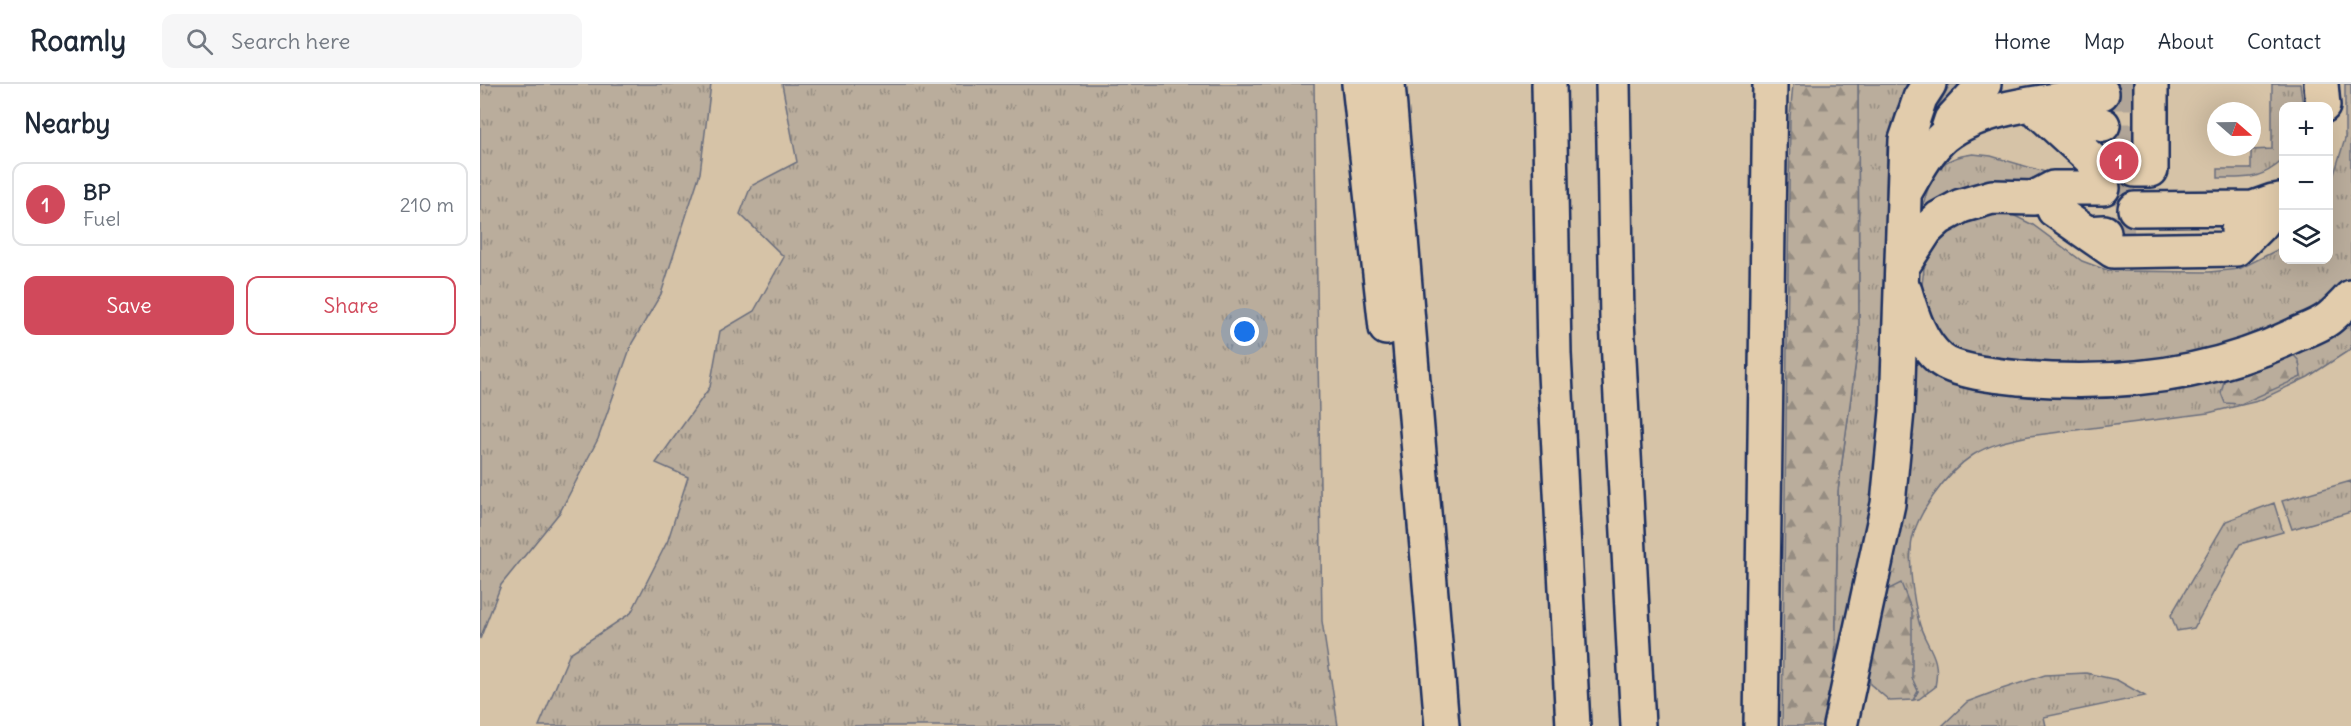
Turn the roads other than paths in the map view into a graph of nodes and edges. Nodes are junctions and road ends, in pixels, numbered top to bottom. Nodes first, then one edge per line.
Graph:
1 (1359, 84) edge
2 (1388, 84) edge
3 (1549, 84) edge
4 (1613, 84) edge
5 (1770, 84) edge
6 (1929, 84) edge
7 (1984, 84) edge
8 (2062, 84) edge
9 (2071, 84) tunnel mouth
10 (2321, 84) edge
11 (2043, 94) edge
12 (2323, 102) edge
13 (1945, 136) junction
14 (2124, 148) edge
15 (1904, 194) junction
16 (2276, 200) edge
17 (2044, 204) junction
18 (1902, 274) junction
19 (2351, 297) edge
20 (1434, 641) junction
21 (1442, 726) edge
22 (1573, 726) edge
23 (1638, 726) edge
24 (1761, 726) edge
25 (1840, 726) edge

1 - 20 main road
2 - 20 main road
3 - 22 main road
4 - 23 main road
5 - 24 main road
6 - 15 main road
7 - 13 main road
8 - 11 main road
9 - 11 main road
10 - 12 main road
11 - 13 main road
11 - 14 main road
11 - 14 main road
13 - 15 main road
14 - 16 main road
14 - 16 main road
14 - 16 main road
14 - 17 main road
14 - 17 main road
15 - 18 main road
17 - 18 main road
18 - 19 main road
18 - 25 main road
20 - 21 main road

